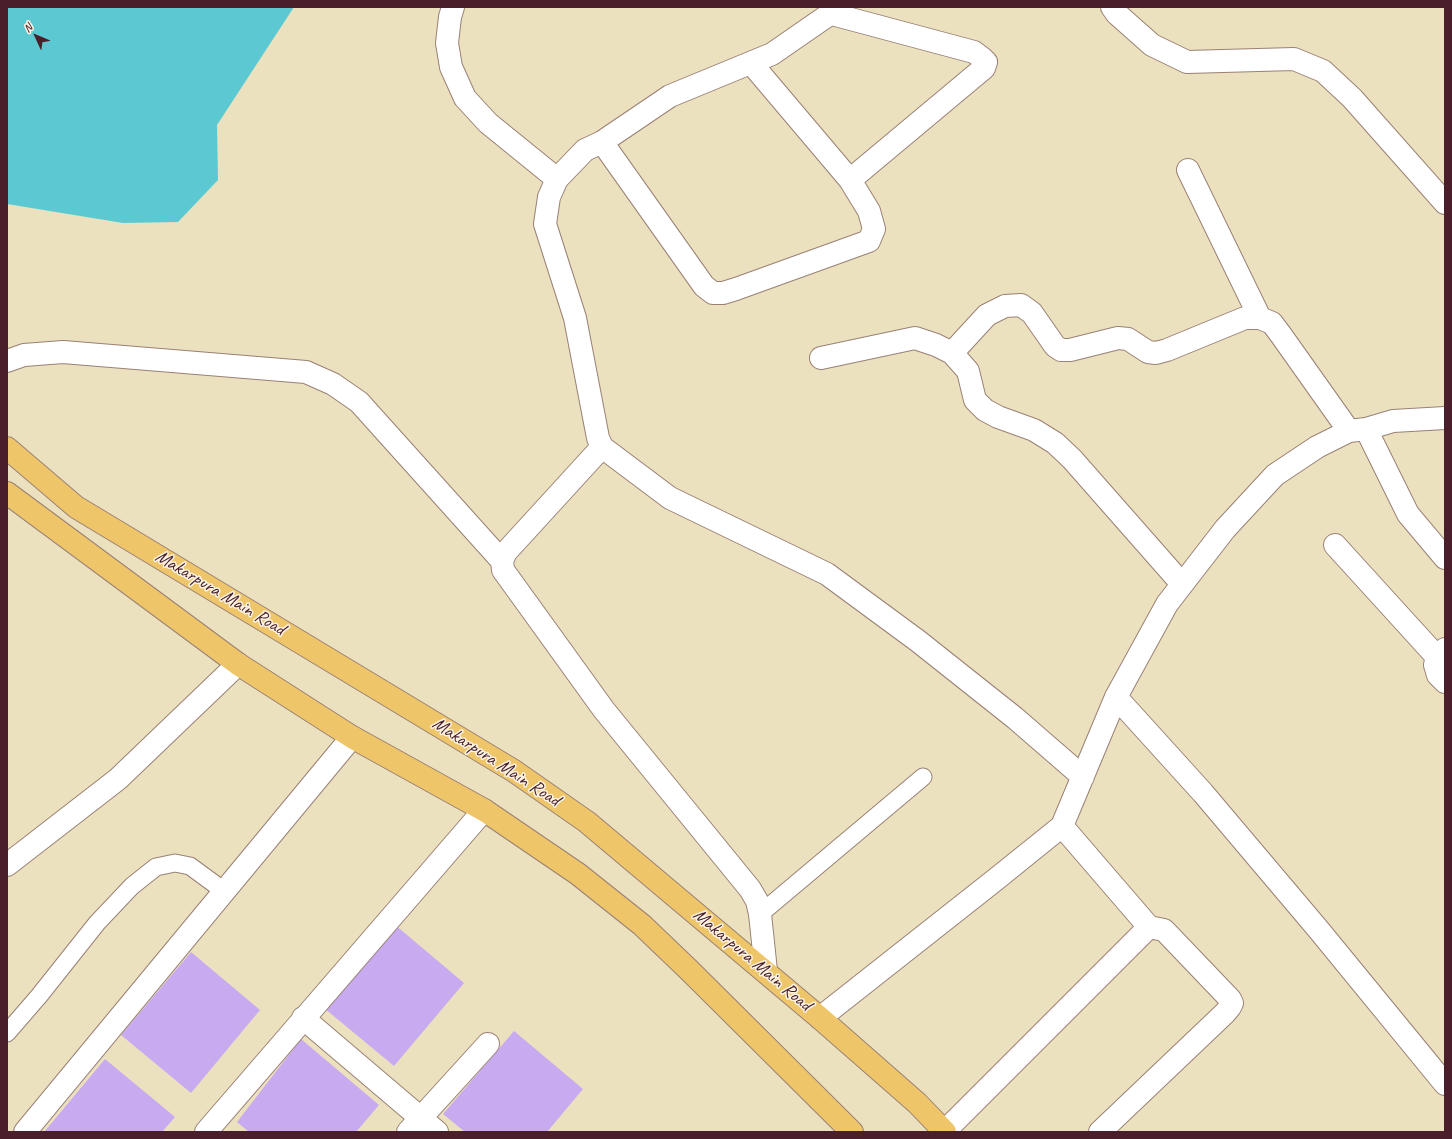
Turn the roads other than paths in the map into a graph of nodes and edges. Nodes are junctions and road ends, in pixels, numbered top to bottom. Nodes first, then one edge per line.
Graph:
1 (453, 7) edge
2 (1112, 7) edge
3 (836, 10) edge
4 (751, 63) junction
5 (602, 142) junction
6 (1188, 170) dead end
7 (557, 178) junction
8 (850, 180) junction
9 (1445, 203) edge
10 (1260, 318) junction
11 (952, 353) junction
12 (821, 358) dead end
13 (7, 361) edge
14 (1445, 418) edge
15 (1357, 430) junction
16 (602, 447) junction
17 (7, 448) edge
18 (7, 493) edge
19 (1335, 545) dead end
20 (1445, 558) edge
21 (502, 562) junction
22 (1182, 584) junction
23 (1441, 653) edge
24 (238, 664) junction
25 (1445, 682) edge
26 (1116, 698) junction
27 (352, 737) junction
28 (923, 777) dead end
29 (1083, 777) junction
30 (484, 810) junction
31 (1062, 826) junction
32 (7, 865) edge
33 (224, 891) junction
34 (760, 914) junction
35 (1149, 927) junction
36 (766, 971) junction
37 (304, 1018) junction
38 (820, 1018) junction
39 (7, 1033) edge
40 (488, 1044) dead end
41 (1445, 1084) edge
42 (414, 1124) edge
43 (843, 1129) edge
44 (25, 1132) edge
45 (206, 1132) edge
46 (437, 1132) edge
47 (944, 1132) edge
48 (1100, 1132) edge

1 - 7 street
2 - 9 street
3 - 4 street
3 - 8 street
4 - 5 street
4 - 8 street
5 - 7 street
5 - 8 street
6 - 10 street
7 - 16 street
10 - 11 street
10 - 15 street
11 - 12 street
11 - 22 street
13 - 21 street
14 - 15 street
15 - 20 street
15 - 22 street
16 - 21 street
16 - 29 street
17 - 36 highway, Makarpura Main Road
18 - 24 highway, Makarpura Main Road
19 - 23 street
21 - 34 street
22 - 26 street
23 - 25 street
24 - 27 highway, Makarpura Main Road
24 - 32 street
26 - 29 street
26 - 41 street
27 - 30 highway, Makarpura Main Road
27 - 33 street
28 - 34 lane
29 - 31 street
30 - 37 street
30 - 43 highway, Makarpura Main Road
31 - 35 street
31 - 38 street
33 - 39 lane
33 - 44 street
34 - 36 street
35 - 47 street
35 - 48 street
36 - 38 highway, Makarpura Main Road
37 - 42 street
37 - 45 street
38 - 47 highway, Makarpura Main Road
40 - 42 street
42 - 46 street

